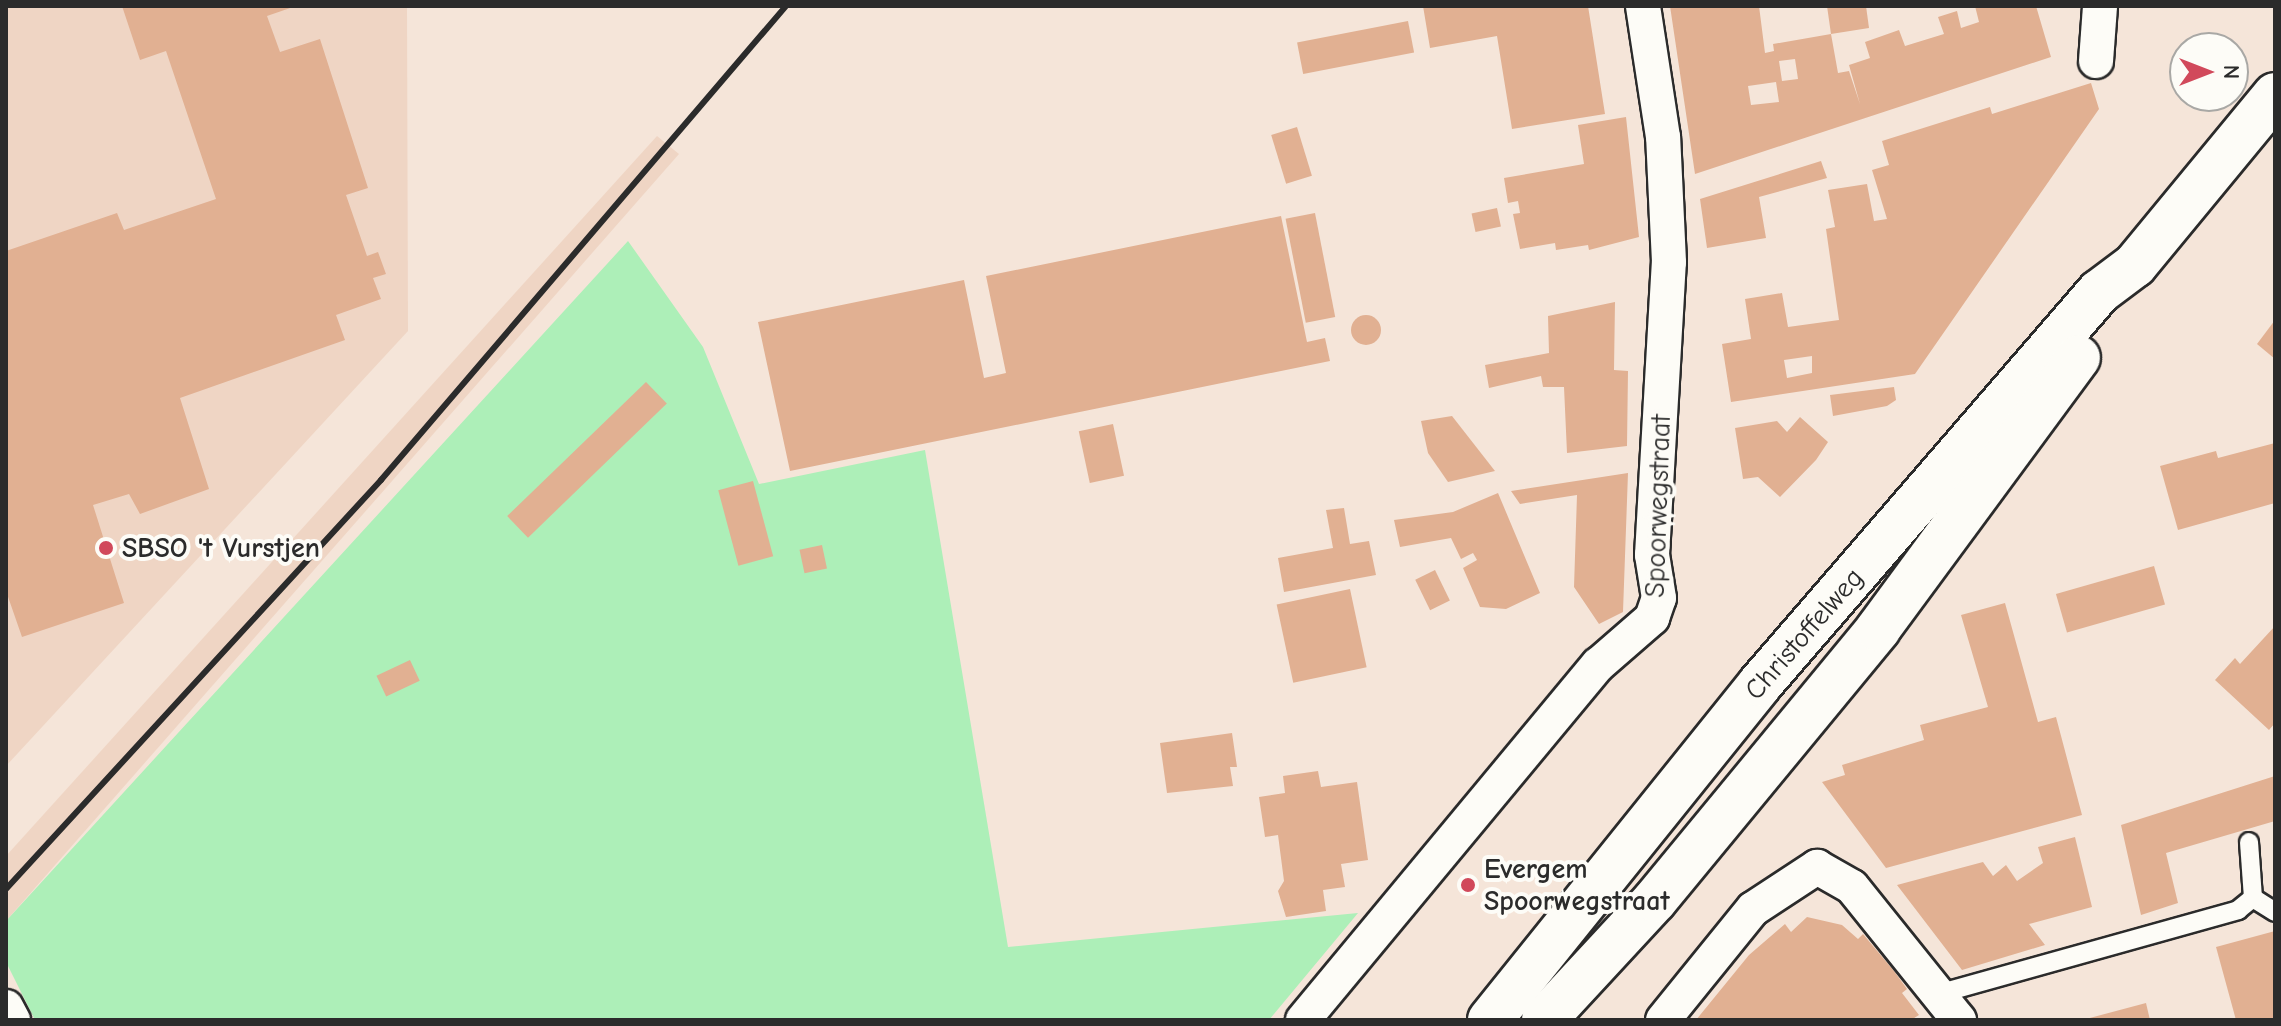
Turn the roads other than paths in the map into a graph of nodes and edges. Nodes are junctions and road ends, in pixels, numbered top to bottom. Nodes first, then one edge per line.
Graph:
1 (1643, 6) edge
2 (2100, 6) edge
3 (2096, 61) dead end
4 (2275, 95) edge
5 (2135, 265) junction
6 (2249, 842) dead end
7 (2253, 898) junction
8 (2275, 912) edge
9 (1938, 994) junction
10 (6, 1007) edge
11 (13, 1020) edge
12 (1303, 1020) edge
13 (1490, 1020) edge
14 (1544, 1020) edge
15 (1663, 1020) edge
16 (1959, 1020) edge

1 - 12 street, Spoorwegstraat
2 - 3 street
4 - 5 main road, Christoffelweg
5 - 13 main road, Christoffelweg
5 - 14 main road, Christoffelweg
6 - 7 lane
7 - 8 lane
7 - 9 lane
9 - 15 street
9 - 16 street
10 - 11 street

